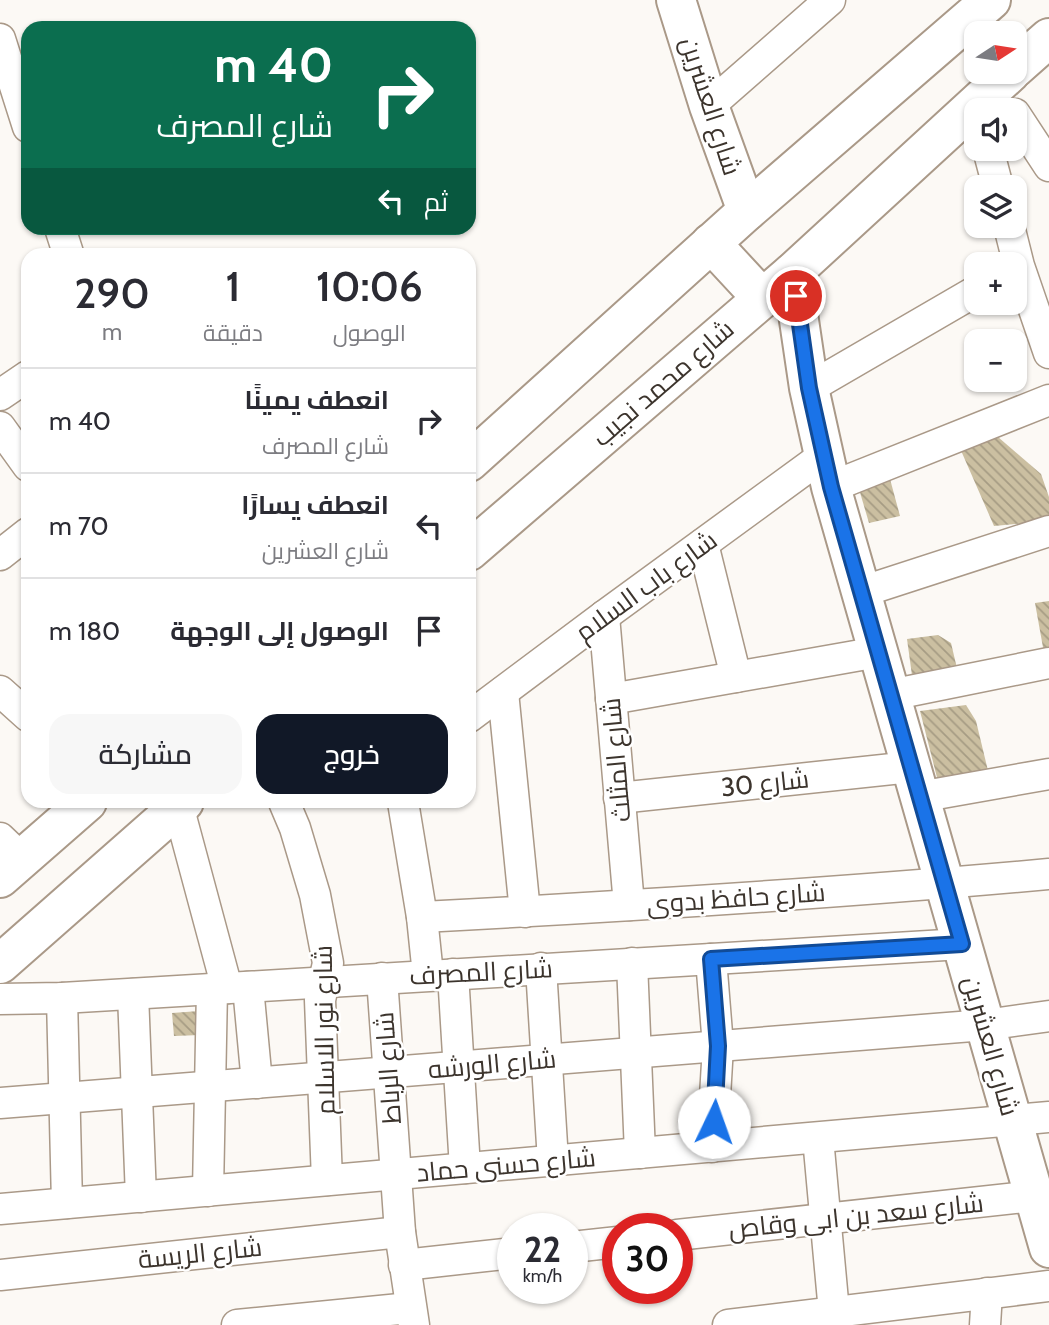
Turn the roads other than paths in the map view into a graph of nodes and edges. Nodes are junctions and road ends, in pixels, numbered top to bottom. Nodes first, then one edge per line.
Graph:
1 (677, 0) edge
2 (830, 0) edge
3 (991, 0) edge
4 (1049, 38) edge
5 (0, 39) edge
6 (1000, 95) edge
7 (21, 105) edge
8 (709, 106) junction
9 (1049, 166) edge
10 (747, 211) junction
11 (711, 243) junction
12 (792, 273) junction
13 (1027, 292) edge
14 (762, 298) junction
15 (964, 298) edge
16 (1047, 341) edge
17 (21, 381) edge
18 (809, 388) junction
19 (0, 395) edge
20 (1049, 400) edge
21 (0, 427) edge
22 (21, 456) edge
23 (476, 456) edge
24 (827, 471) junction
25 (1049, 531) edge
26 (21, 539) edge
27 (703, 544) junction
28 (476, 545) edge
29 (0, 555) edge
30 (861, 592) junction
31 (604, 616) junction
32 (878, 652) junction
33 (1049, 663) edge
34 (736, 677) junction
35 (0, 691) edge
36 (503, 692) junction
37 (890, 695) junction
38 (611, 699) junction
39 (21, 710) edge
40 (476, 712) edge
41 (1049, 774) edge
42 (915, 782) junction
43 (619, 798) junction
44 (78, 808) edge
45 (174, 808) edge
46 (181, 808) edge
47 (287, 808) edge
48 (404, 808) edge
49 (7, 858) edge
50 (1049, 874) edge
51 (945, 884) junction
52 (629, 905) junction
53 (525, 912) junction
54 (422, 917) junction
55 (962, 944) junction
56 (711, 959) junction
57 (632, 963) junction
58 (0, 964) edge
59 (541, 968) junction
60 (440, 974) junction
61 (382, 978) junction
62 (323, 983) junction
63 (229, 988) junction
64 (133, 994) junction
65 (62, 998) junction
66 (0, 999) edge
67 (1049, 1016) edge
68 (985, 1025) junction
69 (718, 1046) junction
70 (635, 1053) junction
71 (546, 1060) junction
72 (458, 1067) junction
73 (388, 1072) junction
74 (323, 1077) junction
75 (257, 1083) junction
76 (210, 1086) junction
77 (137, 1092) junction
78 (65, 1098) junction
79 (0, 1103) edge
80 (1031, 1119) edge
81 (818, 1138) junction
82 (712, 1147) junction
83 (639, 1153) junction
84 (553, 1161) junction
85 (465, 1168) junction
86 (395, 1174) junction
87 (327, 1180) junction
88 (208, 1191) junction
89 (141, 1196) junction
90 (1040, 1201) edge
91 (67, 1203) junction
92 (0, 1209) edge
93 (825, 1219) junction
94 (400, 1232) junction
95 (693, 1233) edge
96 (1049, 1248) edge
97 (497, 1255) edge
98 (404, 1265) junction
99 (0, 1275) edge
100 (1049, 1286) edge
101 (987, 1293) junction
102 (912, 1314) edge
103 (412, 1316) edge
104 (833, 1318) edge
105 (789, 1321) edge
106 (237, 1325) edge
107 (728, 1325) edge
108 (985, 1325) edge

1 - 8 main road, شارع العشرين
2 - 8 street
3 - 10 main road
4 - 6 main road, شارع محمد نجيب
5 - 7 street
6 - 9 street
6 - 12 main road, شارع محمد نجيب
8 - 10 main road, شارع العشرين
10 - 11 main road
11 - 14 main road
11 - 23 main road
12 - 14 main road, شارع محمد نجيب
12 - 18 main road, شارع العشرين
13 - 16 street
14 - 28 main road, شارع محمد نجيب
15 - 18 street
17 - 19 street
18 - 24 main road, شارع العشرين
20 - 24 street, شارع باب السلام
21 - 22 street
24 - 27 street, شارع باب السلام
24 - 30 main road, شارع العشرين
25 - 30 street
26 - 29 street
27 - 31 street, شارع باب السلام
27 - 34 street
30 - 32 main road, شارع العشرين
31 - 36 street, شارع باب السلام
31 - 38 street, شارع المثلث
32 - 34 street
32 - 37 main road, شارع العشرين
33 - 37 street
34 - 38 street
35 - 39 street
36 - 40 street, شارع باب السلام
36 - 53 street
37 - 42 main road, شارع العشرين
38 - 43 street, شارع المثلث
41 - 42 street, شارع 30
42 - 43 street, شارع 30
42 - 51 main road, شارع العشرين
43 - 52 street, شارع المثلث
44 - 49 main road
45 - 58 main road
46 - 63 street
47 - 62 street, شارع نور الاسلام
48 - 54 street
50 - 51 street, شارع حافظ بدوى
51 - 52 street, شارع حافظ بدوى
51 - 55 main road, شارع العشرين
52 - 53 street, شارع حافظ بدوى
53 - 54 street, شارع حافظ بدوى
54 - 60 street
55 - 56 street, شارع المصرف
55 - 68 main road, شارع العشرين
56 - 57 street, شارع المصرف
56 - 69 street
57 - 59 street, شارع المصرف
57 - 70 street
59 - 60 street, شارع المصرف
59 - 71 street
60 - 61 street, شارع المصرف
60 - 72 street
61 - 62 street, شارع المصرف
61 - 73 street, شارع الرباط
62 - 63 street, شارع المصرف
62 - 74 street, شارع نور الاسلام
63 - 64 street, شارع المصرف
63 - 75 street
63 - 76 street
64 - 65 street, شارع المصرف
64 - 77 street
65 - 66 street, شارع المصرف
65 - 78 street
67 - 68 street, شارع الورشه
68 - 69 street, شارع الورشه
68 - 80 main road, شارع العشرين
69 - 70 street, شارع الورشه
69 - 82 street
70 - 71 street, شارع الورشه
70 - 83 street
71 - 72 street, شارع الورشه
71 - 84 street
72 - 73 street, شارع الورشه
72 - 85 street
73 - 74 street, شارع الورشه
73 - 86 street, شارع الرباط
74 - 75 street, شارع الورشه
74 - 87 street, شارع نور الاسلام
75 - 76 street, شارع الورشه
76 - 77 street, شارع الورشه
76 - 88 street
77 - 78 street, شارع الورشه
77 - 89 street
78 - 79 street, شارع الورشه
78 - 91 street
80 - 81 street, شارع حسنى حماد
80 - 90 main road, شارع العشرين
81 - 82 street, شارع حسنى حماد
81 - 93 street
82 - 83 street, شارع حسنى حماد
83 - 84 street, شارع حسنى حماد
84 - 85 street, شارع حسنى حماد
85 - 86 street, شارع حسنى حماد
86 - 87 street, شارع حسنى حماد
86 - 94 street, شارع الرباط
87 - 88 street, شارع حسنى حماد
88 - 89 street, شارع حسنى حماد
89 - 91 street, شارع حسنى حماد
90 - 93 street, شارع سعد بن ابى وقاص
90 - 96 main road, شارع العشرين
91 - 92 street, شارع حسنى حماد
93 - 95 street, شارع سعد بن ابى وقاص
93 - 104 street
94 - 98 street, شارع الرباط
94 - 99 street, شارع الريسة
97 - 98 street
98 - 103 street, شارع الرباط
100 - 101 street
101 - 102 street
101 - 108 street
102 - 104 street
103 - 106 street
104 - 105 street
105 - 107 street

